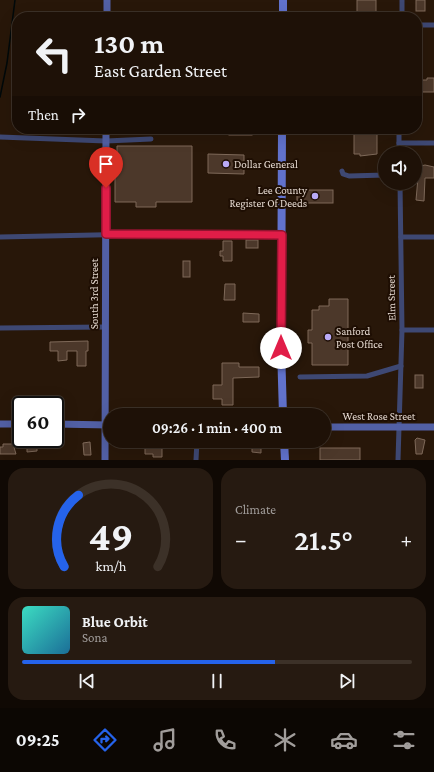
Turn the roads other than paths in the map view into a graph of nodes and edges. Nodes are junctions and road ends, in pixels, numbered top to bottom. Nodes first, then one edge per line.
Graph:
1 (107, 0) edge
2 (283, 0) edge
3 (402, 0) edge
4 (107, 12) edge
5 (282, 12) edge
6 (402, 12) edge
7 (422, 25) edge
8 (434, 25) edge
9 (106, 134) edge
10 (282, 134) edge
11 (400, 134) edge
12 (0, 137) edge
13 (151, 139) dead end
14 (106, 141) junction
15 (399, 143) junction
16 (434, 143) edge
17 (399, 146) edge
18 (342, 171) dead end
19 (378, 175) edge
20 (400, 190) edge
21 (106, 234) junction
22 (282, 235) junction
23 (0, 237) edge
24 (400, 237) junction
25 (434, 237) edge
26 (105, 327) junction
27 (0, 328) edge
28 (402, 330) junction
29 (434, 330) edge
30 (401, 366) junction
31 (300, 377) dead end
32 (107, 408) edge
33 (283, 408) edge
34 (0, 424) edge
35 (12, 424) edge
36 (64, 424) edge
37 (103, 425) edge
38 (331, 427) edge
39 (434, 427) edge
40 (399, 428) junction
41 (106, 448) edge
42 (197, 448) edge
43 (284, 448) edge
44 (105, 460) edge
45 (196, 460) edge
46 (285, 460) edge
47 (398, 460) edge

1 - 4 street
2 - 5 main road
3 - 6 street
7 - 8 street
9 - 14 street, South 3rd Street
10 - 22 main road
11 - 15 street
12 - 14 street
13 - 14 street
14 - 21 street, South 3rd Street
15 - 16 street
15 - 17 street
18 - 19 street
20 - 24 street, Elm Street
21 - 22 street
21 - 23 street
21 - 26 street, South 3rd Street
22 - 33 main road
24 - 25 street
24 - 28 street, Elm Street
26 - 27 street
26 - 32 street, South 3rd Street
28 - 29 street
28 - 30 street, Elm Street
30 - 31 street
30 - 40 street, Elm Street
34 - 35 street
36 - 37 street
38 - 40 street, West Rose Street
39 - 40 street, West Rose Street
40 - 47 street, Elm Street
41 - 44 street, South 3rd Street
42 - 45 street
43 - 46 main road

